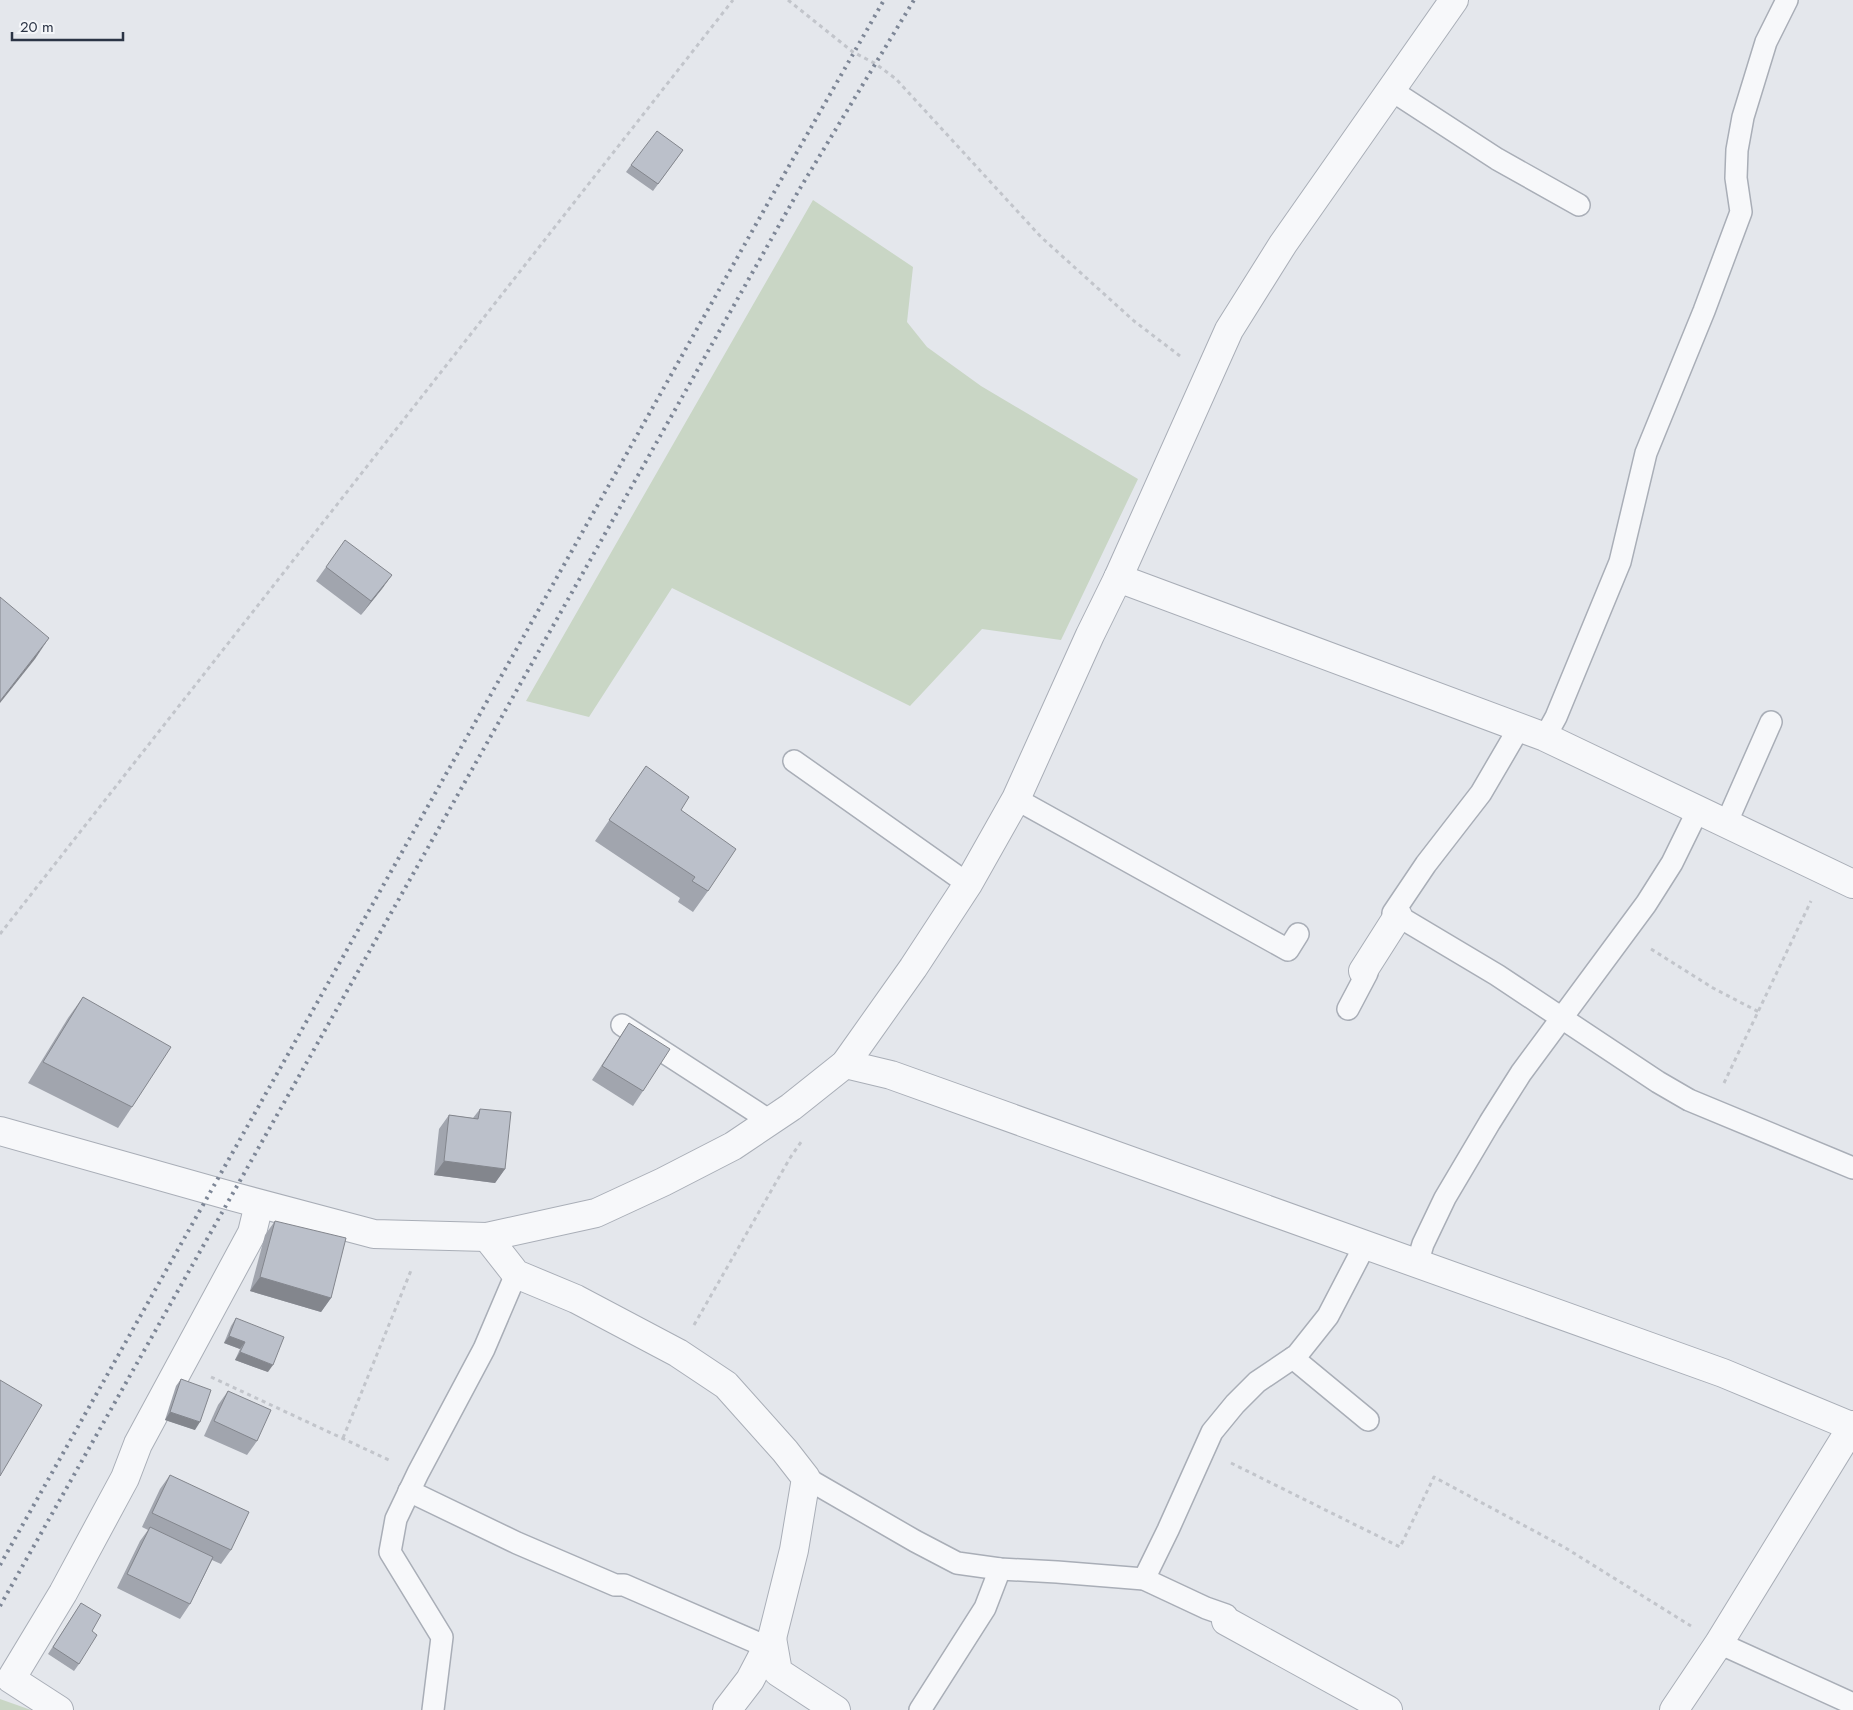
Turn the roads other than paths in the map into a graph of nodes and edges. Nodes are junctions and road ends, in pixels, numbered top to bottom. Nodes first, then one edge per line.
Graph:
1 (1454, 0) edge
2 (1787, 0) edge
3 (1391, 90) junction
4 (1579, 205) dead end
5 (1118, 578) junction
6 (1771, 722) dead end
7 (1519, 728) junction
8 (1545, 737) junction
9 (794, 761) dead end
10 (1016, 799) junction
11 (1698, 810) junction
12 (1726, 824) junction
13 (968, 884) junction
14 (1853, 884) edge
15 (1398, 916) junction
16 (1298, 934) dead end
17 (1363, 971) joint
18 (1348, 1008) dead end
19 (1562, 1018) junction
20 (622, 1025) dead end
21 (846, 1064) junction
22 (770, 1121) junction
23 (0, 1131) edge
24 (1853, 1168) edge
25 (259, 1204) junction
26 (487, 1237) junction
27 (1365, 1245) junction
28 (1417, 1264) junction
29 (516, 1274) junction
30 (1293, 1358) junction
31 (1368, 1420) dead end
32 (1853, 1426) edge
33 (806, 1478) junction
34 (413, 1482) junction
35 (1000, 1569) junction
36 (1144, 1579) junction
37 (1226, 1621) joint
38 (770, 1643) junction
39 (1719, 1643) junction
40 (1853, 1704) edge
41 (59, 1710) edge
42 (433, 1710) edge
43 (727, 1710) edge
44 (836, 1710) edge
45 (920, 1710) edge
46 (1388, 1710) edge
47 (1674, 1710) edge

1 - 3 street
2 - 8 lane
3 - 4 lane
3 - 5 street
5 - 7 street
5 - 10 street
6 - 12 lane
7 - 8 street
7 - 15 lane
8 - 11 street
9 - 13 lane
10 - 13 street
10 - 16 lane
11 - 12 street
11 - 19 lane
12 - 14 street
13 - 21 street
15 - 17 street
15 - 19 lane
17 - 18 lane
19 - 24 lane
19 - 28 lane
20 - 22 lane
21 - 22 street
21 - 27 street
22 - 26 street
23 - 25 street
25 - 26 street
25 - 41 street
26 - 29 street
27 - 28 street
27 - 30 lane
28 - 32 street
29 - 33 street
29 - 34 lane
30 - 31 lane
30 - 36 lane
32 - 39 street
33 - 35 lane
33 - 38 street
34 - 38 lane
34 - 42 lane
35 - 36 lane
35 - 45 lane
36 - 37 lane
37 - 46 street
38 - 43 street
38 - 44 street
39 - 40 lane
39 - 47 street

